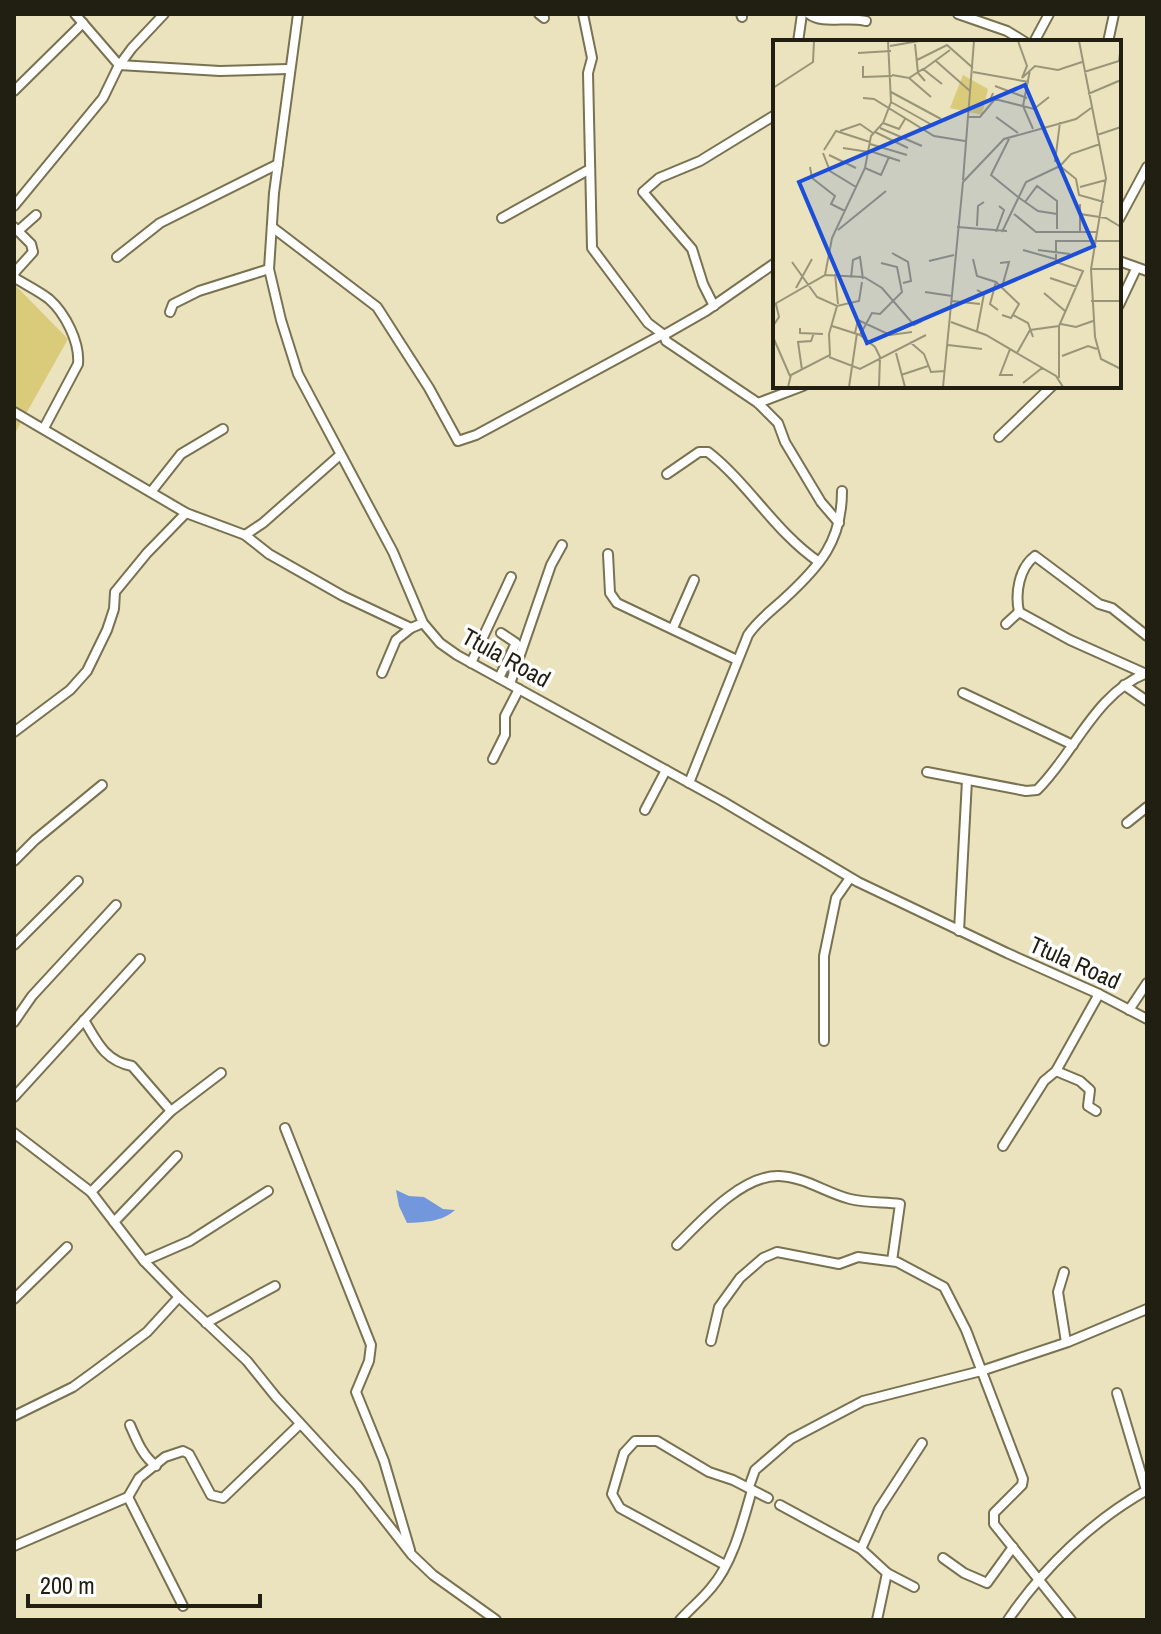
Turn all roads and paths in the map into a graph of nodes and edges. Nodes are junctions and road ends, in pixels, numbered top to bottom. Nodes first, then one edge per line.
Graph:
1 (75, 14) edge
2 (164, 14) edge
3 (298, 14) edge
4 (583, 14) edge
5 (802, 14) edge
6 (809, 14) edge
7 (958, 14) edge
8 (1049, 14) edge
9 (1114, 14) edge
10 (866, 21) dead end
11 (83, 23) junction
12 (798, 40) edge
13 (1022, 40) edge
14 (1035, 40) edge
15 (1108, 40) edge
16 (119, 65) junction
17 (288, 69) junction
18 (14, 91) edge
19 (773, 116) edge
20 (278, 164) junction
21 (1147, 167) edge
22 (590, 169) junction
23 (14, 206) edge
24 (36, 215) dead end
25 (1121, 215) edge
26 (502, 218) dead end
27 (272, 227) junction
28 (16, 229) edge
29 (117, 257) dead end
30 (1121, 262) edge
31 (773, 264) edge
32 (269, 269) junction
33 (1136, 269) junction
34 (1147, 271) edge
35 (1121, 301) edge
36 (714, 306) junction
37 (170, 312) dead end
38 (662, 335) junction
39 (798, 388) edge
40 (1050, 388) edge
41 (758, 403) junction
42 (14, 412) edge
43 (44, 428) junction
44 (223, 429) dead end
45 (999, 437) dead end
46 (340, 455) junction
47 (667, 474) dead end
48 (842, 491) dead end
49 (151, 492) junction
50 (186, 513) junction
51 (839, 523) junction
52 (245, 535) junction
53 (562, 545) dead end
54 (608, 554) dead end
55 (819, 562) junction
56 (511, 577) dead end
57 (694, 580) dead end
58 (1019, 612) junction
59 (423, 623) junction
60 (1006, 624) dead end
61 (411, 628) junction
62 (673, 628) junction
63 (501, 633) dead end
64 (1147, 636) edge
65 (737, 660) junction
66 (471, 663) junction
67 (382, 673) dead end
68 (1146, 673) edge
69 (499, 678) junction
70 (510, 684) junction
71 (1124, 685) junction
72 (519, 689) junction
73 (963, 693) dead end
74 (1147, 701) edge
75 (14, 732) edge
76 (1073, 745) junction
77 (493, 759) dead end
78 (666, 770) junction
79 (927, 772) dead end
80 (967, 780) junction
81 (689, 783) junction
82 (102, 785) dead end
83 (1147, 807) edge
84 (645, 810) dead end
85 (1127, 823) dead end
86 (14, 861) edge
87 (850, 878) junction
88 (78, 881) dead end
89 (116, 905) dead end
90 (959, 931) junction
91 (14, 945) edge
92 (140, 959) dead end
93 (1147, 983) edge
94 (1099, 994) junction
95 (1129, 1010) junction
96 (1147, 1019) edge
97 (84, 1020) junction
98 (14, 1022) edge
99 (824, 1041) dead end
100 (1056, 1071) junction
101 (221, 1073) dead end
102 (14, 1097) edge
103 (171, 1111) junction
104 (1096, 1111) dead end
105 (285, 1128) dead end
106 (14, 1133) edge
107 (1003, 1146) dead end
108 (177, 1156) dead end
109 (268, 1191) dead end
110 (91, 1192) junction
111 (114, 1222) junction
112 (677, 1245) dead end
113 (67, 1247) dead end
114 (144, 1261) junction
115 (892, 1261) junction
116 (1064, 1272) dead end
117 (275, 1286) dead end
118 (179, 1297) junction
119 (14, 1299) edge
120 (1147, 1309) edge
121 (206, 1323) junction
122 (711, 1341) dead end
123 (1066, 1342) junction
124 (981, 1371) junction
125 (1117, 1393) dead end
126 (14, 1416) edge
127 (300, 1424) junction
128 (130, 1425) dead end
129 (922, 1443) dead end
130 (156, 1466) junction
131 (751, 1487) junction
132 (1147, 1490) edge
133 (128, 1497) junction
134 (768, 1498) dead end
135 (780, 1505) dead end
136 (14, 1546) edge
137 (1013, 1547) junction
138 (861, 1549) junction
139 (412, 1555) junction
140 (943, 1558) dead end
141 (725, 1565) junction
142 (887, 1573) junction
143 (1039, 1579) junction
144 (914, 1587) dead end
145 (183, 1606) dead end
146 (496, 1620) edge
147 (680, 1620) edge
148 (877, 1620) edge
149 (1008, 1620) edge
150 (1071, 1620) edge

1 - 11 street
2 - 16 street
3 - 17 street, Ttula Road
4 - 22 street
5 - 12 street
6 - 10 street
7 - 13 street
8 - 14 street
9 - 15 street
11 - 16 street
11 - 18 street
16 - 17 street
16 - 23 street
17 - 20 street, Ttula Road
19 - 36 street
20 - 27 street, Ttula Road
20 - 29 street
21 - 25 street
22 - 26 street
22 - 38 street
24 - 28 street
27 - 32 street, Ttula Road
27 - 38 street
28 - 43 street
30 - 33 street
31 - 36 street
32 - 37 street
32 - 46 street, Ttula Road
33 - 34 street
33 - 35 street
36 - 38 street
38 - 41 street
39 - 41 street
40 - 45 street
41 - 51 street
42 - 43 street
43 - 49 street
44 - 49 street
46 - 52 street
46 - 59 street, Ttula Road
47 - 55 street
48 - 51 street
49 - 50 street
50 - 52 street
50 - 75 street
51 - 55 street
52 - 61 street
53 - 70 street
54 - 62 street
55 - 65 street
56 - 66 street
57 - 62 street
58 - 60 street
58 - 64 street
58 - 68 street
59 - 61 street
59 - 66 street, Ttula Road
61 - 67 street
62 - 65 street
63 - 69 street
65 - 81 street
66 - 69 street, Ttula Road
68 - 71 street
69 - 70 street, Ttula Road
70 - 72 street, Ttula Road
71 - 74 street
71 - 76 street
72 - 77 street
72 - 78 street, Ttula Road
73 - 76 street
76 - 80 street
78 - 81 street, Ttula Road
78 - 84 street
79 - 80 street
80 - 90 street
81 - 87 street, Ttula Road
82 - 86 street
83 - 85 street
87 - 90 street, Ttula Road
87 - 99 street
88 - 91 street
89 - 98 street
90 - 94 street, Ttula Road
92 - 97 street
93 - 95 street
94 - 95 street, Ttula Road
94 - 100 street
95 - 96 street, Ttula Road
97 - 102 street
97 - 103 street
100 - 104 street
100 - 107 street
101 - 103 street
103 - 110 street
105 - 139 street
106 - 110 street
108 - 111 street
109 - 114 street
110 - 111 street
111 - 114 street
112 - 115 street
113 - 119 street
114 - 118 street
115 - 122 street
115 - 124 street
116 - 123 street
117 - 121 street
118 - 121 street
118 - 126 street
120 - 123 street
121 - 127 street
123 - 124 street
124 - 131 street
124 - 137 street
125 - 132 street
127 - 130 street
127 - 139 street
128 - 130 street
129 - 138 street
130 - 133 street
131 - 134 street
131 - 141 street
131 - 141 street
132 - 143 street
133 - 136 street
133 - 145 street
135 - 138 street
137 - 140 street
137 - 143 street
138 - 142 street
139 - 146 street
141 - 147 street
142 - 144 street
142 - 148 street
143 - 149 street
143 - 150 street

